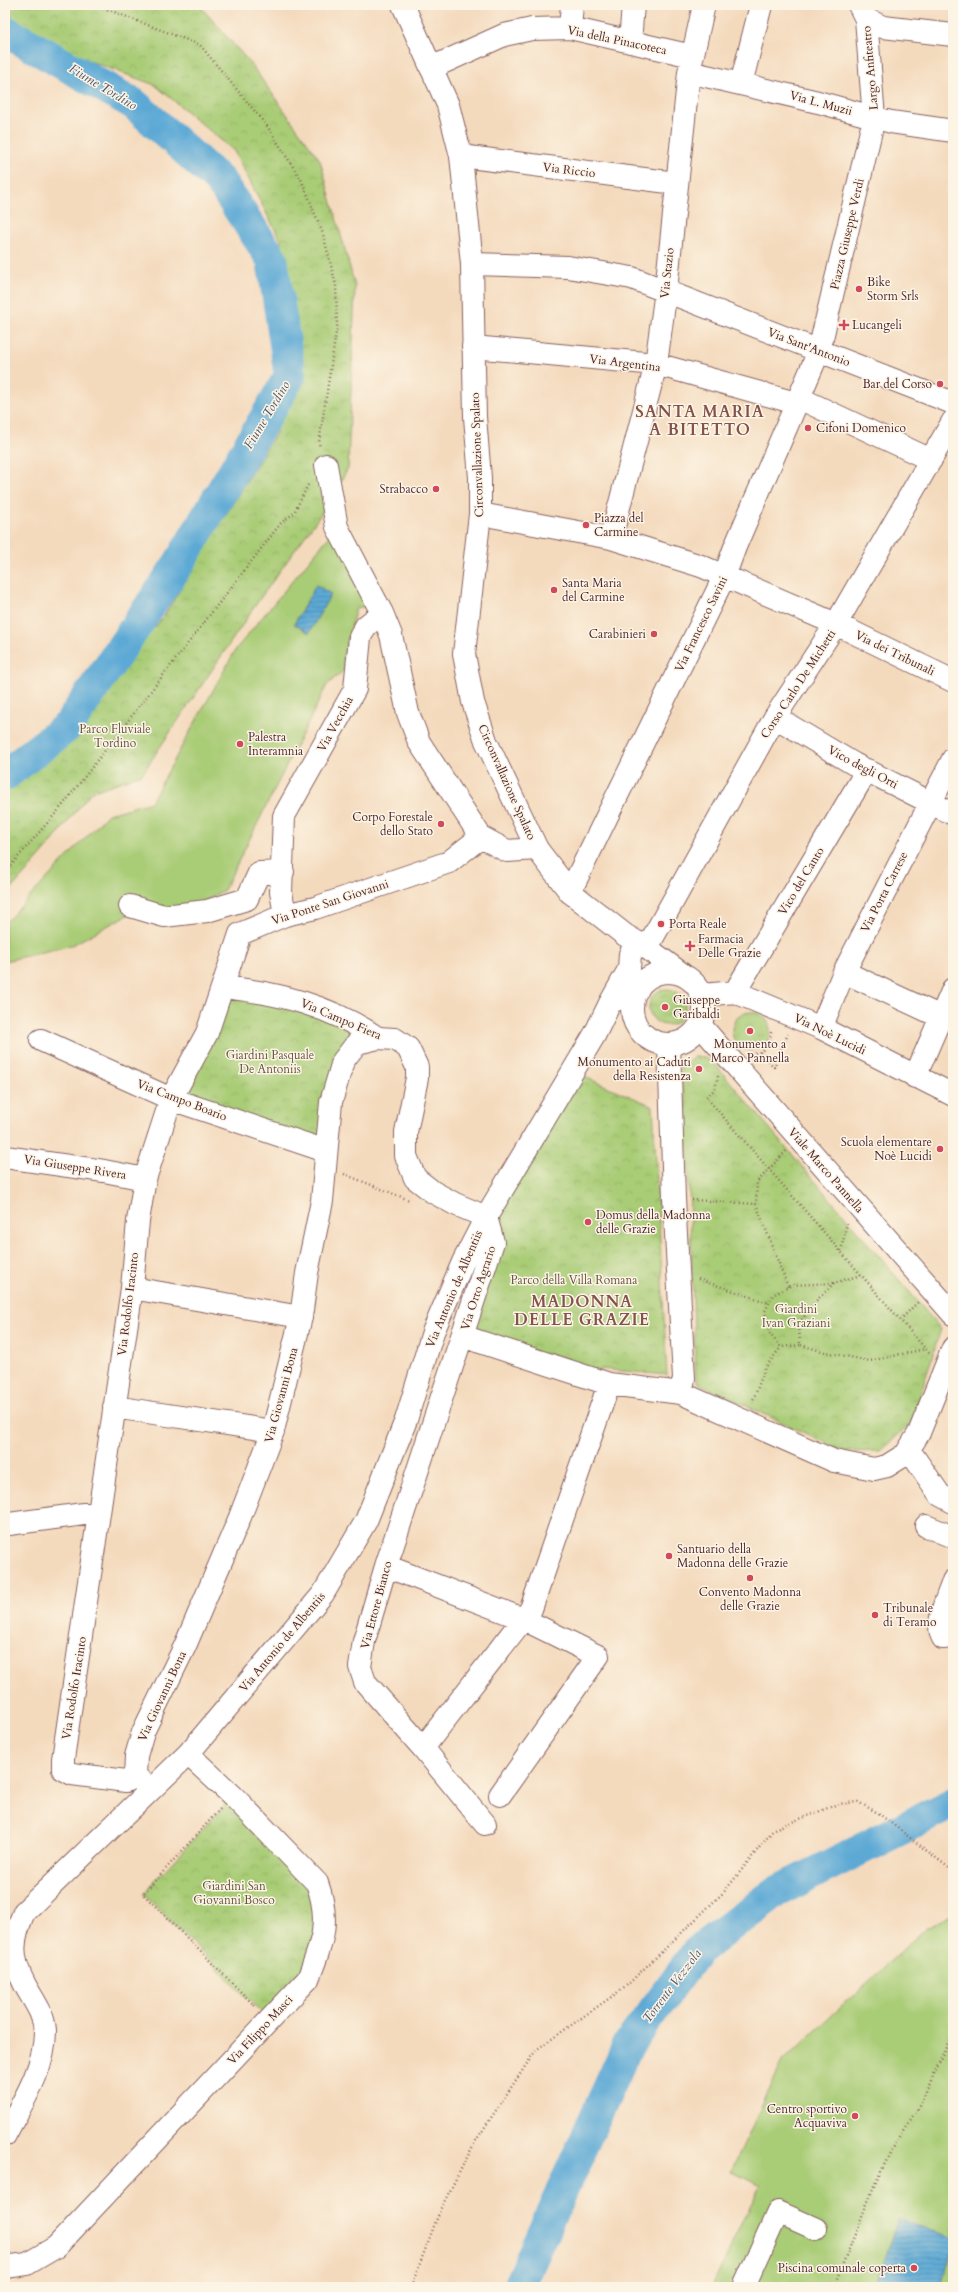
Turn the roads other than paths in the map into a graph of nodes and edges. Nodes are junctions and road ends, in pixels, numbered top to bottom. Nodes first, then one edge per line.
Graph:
1 (403, 5) edge
2 (572, 5) edge
3 (633, 5) edge
4 (704, 5) edge
5 (761, 5) edge
6 (862, 12) edge
7 (570, 28) junction
8 (953, 35) edge
9 (630, 42) junction
10 (691, 64) junction
11 (430, 68) junction
12 (741, 84) junction
13 (874, 118) junction
14 (953, 131) edge
15 (461, 156) junction
16 (676, 183) junction
17 (472, 264) junction
18 (666, 290) junction
19 (473, 347) junction
20 (819, 351) junction
21 (656, 364) junction
22 (798, 400) junction
23 (953, 403) edge
24 (953, 422) edge
25 (931, 460) junction
26 (326, 465) road end
27 (480, 514) junction
28 (612, 538) junction
29 (724, 577) junction
30 (382, 613) junction
31 (836, 624) junction
32 (953, 681) edge
33 (775, 717) junction
34 (953, 759) edge
35 (867, 770) junction
36 (930, 802) junction
37 (953, 814) edge
38 (481, 837) junction
39 (537, 849) junction
40 (282, 872) junction
41 (570, 892) junction
42 (130, 906) dead end
43 (285, 914) junction
44 (634, 946) junction
45 (844, 972) junction
46 (682, 974) junction
47 (642, 985) junction
48 (223, 987) junction
49 (953, 989) edge
50 (735, 992) junction
51 (702, 995) junction
52 (610, 1003) junction
53 (941, 1017) junction
54 (700, 1025) junction
55 (638, 1026) junction
56 (821, 1028) junction
57 (595, 1034) junction
58 (378, 1038) junction
59 (41, 1040) dead end
60 (669, 1044) junction
61 (915, 1077) junction
62 (953, 1095) edge
63 (171, 1099) junction
64 (5, 1157) edge
65 (325, 1159) junction
66 (145, 1179) junction
67 (486, 1217) junction
68 (132, 1288) junction
69 (953, 1314) edge
70 (301, 1317) junction
71 (462, 1336) junction
72 (953, 1348) edge
73 (609, 1384) junction
74 (681, 1393) junction
75 (114, 1407) junction
76 (273, 1431) junction
77 (909, 1450) junction
78 (953, 1502) edge
79 (99, 1512) junction
80 (9, 1524) dead end
81 (926, 1526) dead end
82 (953, 1537) edge
83 (386, 1566) junction
84 (953, 1581) edge
85 (523, 1619) junction
86 (953, 1636) edge
87 (423, 1748) junction
88 (188, 1754) junction
89 (143, 1782) junction
90 (500, 1795) dead end
91 (485, 1824) dead end
92 (5, 2135) edge
93 (816, 2229) dead end
94 (5, 2267) edge
95 (744, 2287) edge

1 - 11 street, Circonvallazione Spalato
2 - 7 street
3 - 9 street
4 - 10 street, Via Stazio
5 - 12 street
6 - 8 street
6 - 13 street, Largo Anfiteatro
7 - 9 street, Via della Pinacoteca
7 - 11 street, Via della Pinacoteca
9 - 10 street, Via della Pinacoteca
10 - 12 street, Via L. Muzii
10 - 16 street, Via Stazio
11 - 15 street, Circonvallazione Spalato
12 - 13 street, Via L. Muzii
13 - 14 street, Via L. Muzii
13 - 20 street, Piazza Giuseppe Verdi
15 - 16 street, Via Riccio
15 - 17 street, Circonvallazione Spalato
16 - 18 street, Via Stazio
17 - 18 street, Via Sant'Antonio
17 - 19 street, Circonvallazione Spalato
18 - 20 street, Via Sant'Antonio
18 - 21 street, Via Stazio
19 - 21 street, Via Argentina
19 - 27 street, Circonvallazione Spalato
20 - 22 street, Via Francesco Savini
20 - 23 street, Via Sant'Antonio
21 - 22 street, Via Argentina
21 - 28 street, Via Stazio
22 - 25 street, Via Argentina
22 - 29 street, Via Francesco Savini
24 - 25 street, Corso Carlo De Michetti
25 - 31 street, Corso Carlo De Michetti
26 - 30 street
27 - 28 street, Via dei Tribunali
27 - 39 street, Circonvallazione Spalato
28 - 29 street, Via dei Tribunali
29 - 31 street, Via dei Tribunali
29 - 41 street, Via Francesco Savini
30 - 38 street
30 - 40 street, Via Vecchia
31 - 32 street, Via dei Tribunali
31 - 33 street, Corso Carlo De Michetti
33 - 35 street, Vico degli Orti
33 - 44 street, Corso Carlo De Michetti
34 - 36 street, Via Porta Carrese
35 - 36 street, Vico degli Orti
35 - 50 street, Vico del Canto
36 - 37 street, Vico degli Orti
36 - 45 street, Via Porta Carrese
38 - 39 street
38 - 43 street, Via Ponte San Giovanni
39 - 41 street, Circonvallazione Spalato
40 - 42 street
40 - 43 street, Via Vecchia
41 - 44 street, Circonvallazione Spalato
43 - 48 street, Via Ponte San Giovanni
44 - 46 street, Circonvallazione Spalato
44 - 47 street, Circonvallazione Spalato
44 - 52 street, Corso Carlo De Michetti
45 - 53 street
45 - 56 street, Via Porta Carrese
46 - 47 street
46 - 51 street
47 - 52 street
47 - 55 street
48 - 58 street, Via Campo Fiera
48 - 63 street, Via Ponte San Giovanni
49 - 53 street
50 - 51 street, Via Noè Lucidi
50 - 56 street, Via Noè Lucidi
51 - 54 street
52 - 57 street, Via Antonio de Albentiis
53 - 61 street
54 - 60 street
54 - 69 street, Viale Marco Pannella
55 - 57 street
55 - 60 street
56 - 61 street, Via Noè Lucidi
57 - 67 street, Via Antonio de Albentiis
58 - 65 street, Via Giovanni Bona
58 - 67 street, Via Campo Fiera
59 - 63 street, Via Campo Boario
60 - 74 street
61 - 62 street, Via Noè Lucidi
63 - 65 street, Via Campo Boario
63 - 66 street, Via Rodolfo Iracinto
64 - 66 street, Via Giuseppe Rivera
65 - 70 street, Via Giovanni Bona
66 - 68 street, Via Rodolfo Iracinto
67 - 71 street, Via Orto Agrario
67 - 88 street, Via Antonio de Albentiis
68 - 70 street
68 - 75 street, Via Rodolfo Iracinto
70 - 76 street, Via Giovanni Bona
71 - 73 street
71 - 83 street, Via Ettore Bianco
72 - 77 street
73 - 74 street
73 - 85 street
74 - 77 street
75 - 76 street
75 - 79 street, Via Rodolfo Iracinto
76 - 89 street, Via Giovanni Bona
77 - 78 street
79 - 80 street
79 - 89 street, Via Rodolfo Iracinto
81 - 82 street
83 - 85 street
83 - 87 street, Via Ettore Bianco
84 - 86 street
85 - 87 street
85 - 90 street
87 - 91 street, Via Ettore Bianco
88 - 89 street, Via Antonio de Albentiis
88 - 94 street, Via Filippo Masci
89 - 92 street, Via Antonio de Albentiis
93 - 95 street

